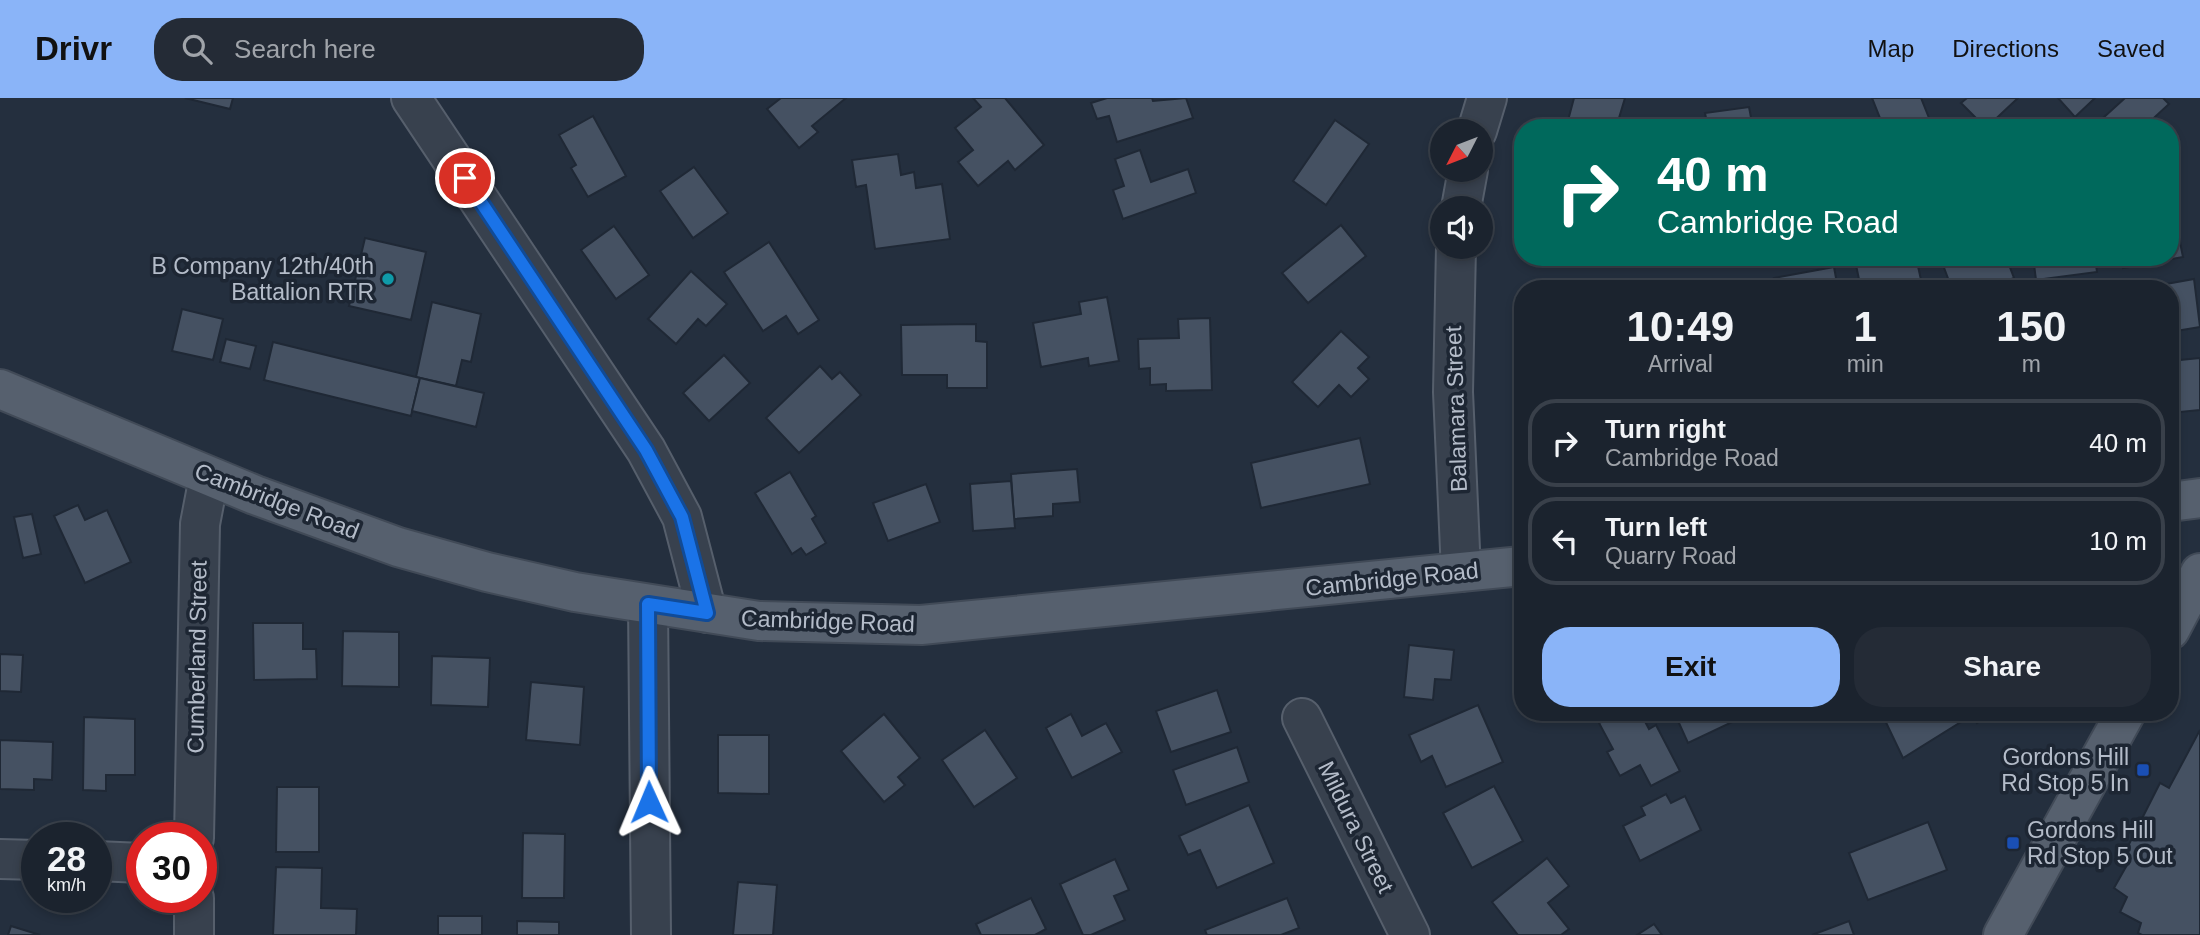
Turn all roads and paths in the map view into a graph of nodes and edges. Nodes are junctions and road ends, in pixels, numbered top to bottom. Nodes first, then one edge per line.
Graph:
1 (411, 98) edge
2 (1487, 98) edge
3 (1481, 119) edge
4 (1456, 259) edge
5 (0, 389) edge
6 (209, 477) junction
7 (2200, 498) edge
8 (2179, 501) edge
9 (1514, 567) edge
10 (1461, 572) junction
11 (648, 604) junction
12 (707, 613) junction
13 (1302, 718) dead end
14 (2121, 721) edge
15 (194, 822) edge
16 (0, 859) edge
17 (21, 860) edge
18 (194, 913) edge
19 (194, 935) edge
20 (651, 935) edge
21 (1410, 935) edge
22 (2003, 935) edge

1 - 12 street
2 - 3 street
4 - 10 street, Balamara Street
5 - 6 main road, Cambridge Road
6 - 11 main road, Cambridge Road
6 - 15 street, Cumberland Street
7 - 8 main road
9 - 10 main road, Cambridge Road
10 - 12 main road, Cambridge Road
11 - 12 main road, Cambridge Road
11 - 20 street
13 - 21 street, Mildura Street
14 - 22 main road
16 - 17 street
18 - 19 street

